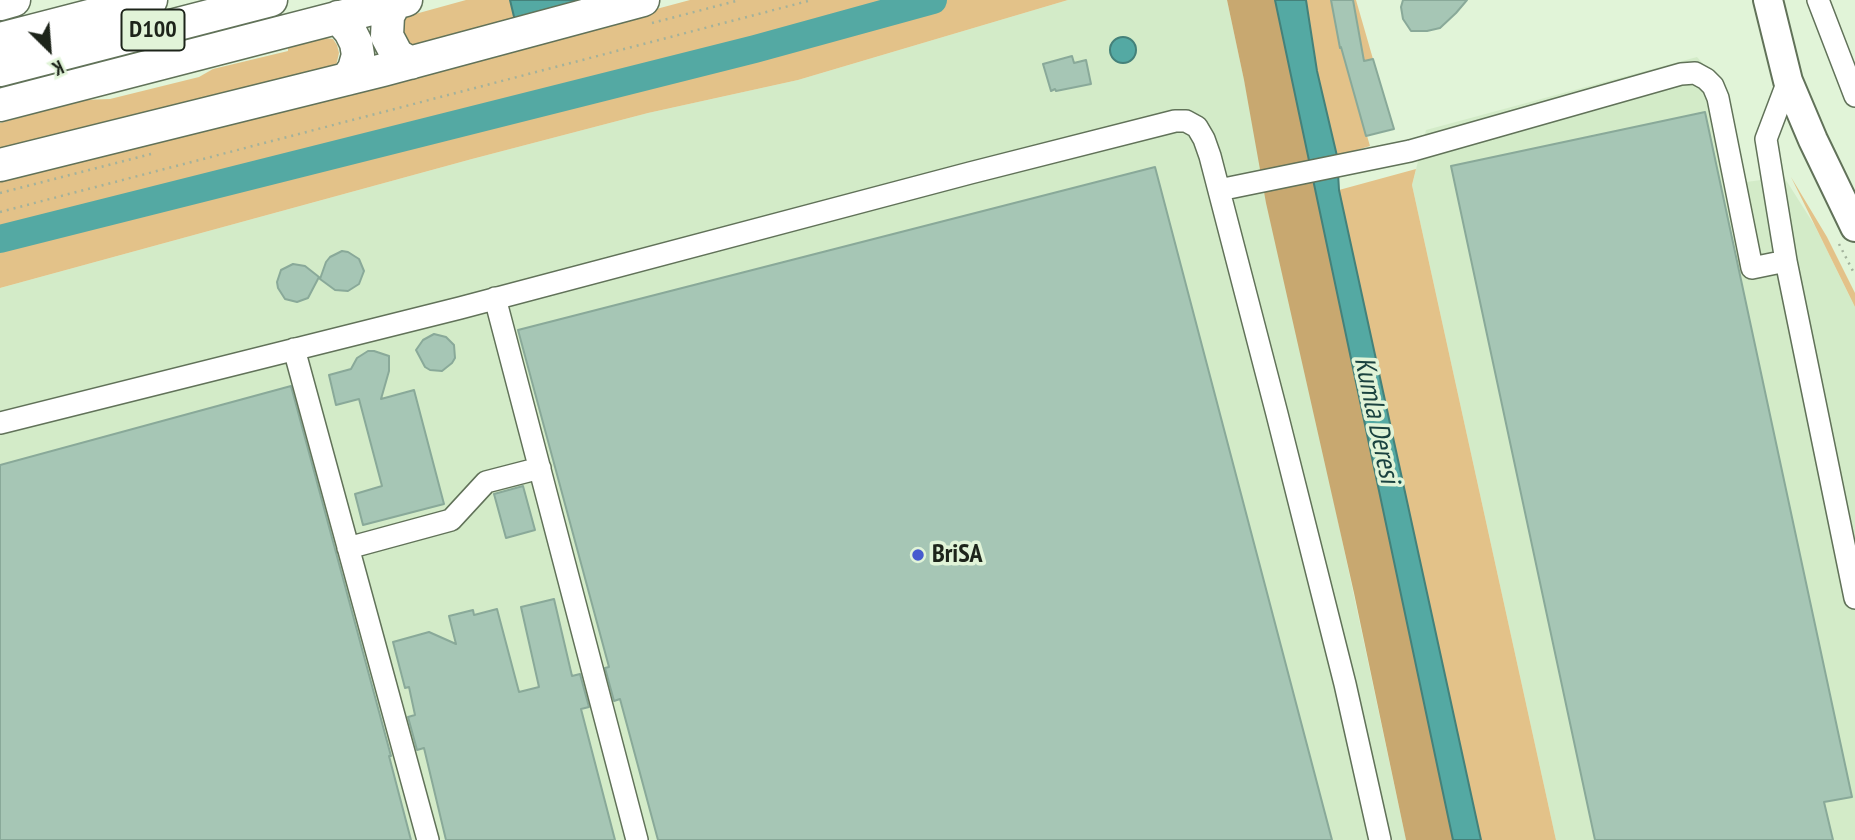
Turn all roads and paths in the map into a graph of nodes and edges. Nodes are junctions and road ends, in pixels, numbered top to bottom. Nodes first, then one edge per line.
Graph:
1 (14, 0) edge
2 (151, 0) edge
3 (273, 0) edge
4 (643, 0) edge
5 (813, 0) edge
6 (1768, 0) edge
7 (1818, 0) edge
8 (399, 1) edge
9 (0, 4) edge
10 (330, 8) edge
11 (259, 37) junction
12 (21, 44) edge
13 (410, 63) junction
14 (0, 70) edge
15 (347, 79) junction
16 (1788, 81) junction
17 (1855, 96) edge
18 (0, 105) edge
19 (0, 165) edge
20 (1219, 190) junction
21 (0, 212) edge
22 (1855, 227) edge
23 (1786, 261) junction
24 (495, 298) junction
25 (293, 349) junction
26 (0, 423) edge
27 (540, 468) junction
28 (348, 548) junction
29 (1855, 598) edge
30 (428, 840) edge
31 (637, 840) edge
32 (1380, 840) edge

1 - 9 highway
2 - 12 highway, D100
3 - 11 highway
3 - 12 highway, D100
4 - 13 highway
5 - 21 path
6 - 16 main road
7 - 17 lane
8 - 10 highway
8 - 13 highway
10 - 11 highway
10 - 15 highway
11 - 18 highway
12 - 14 highway, D100
13 - 15 highway
15 - 19 highway
16 - 22 main road
16 - 23 lane
20 - 23 lane
20 - 24 lane
20 - 32 lane
23 - 29 lane
24 - 25 lane
24 - 27 lane
25 - 26 lane
25 - 28 lane
27 - 28 lane
27 - 31 lane
28 - 30 lane

